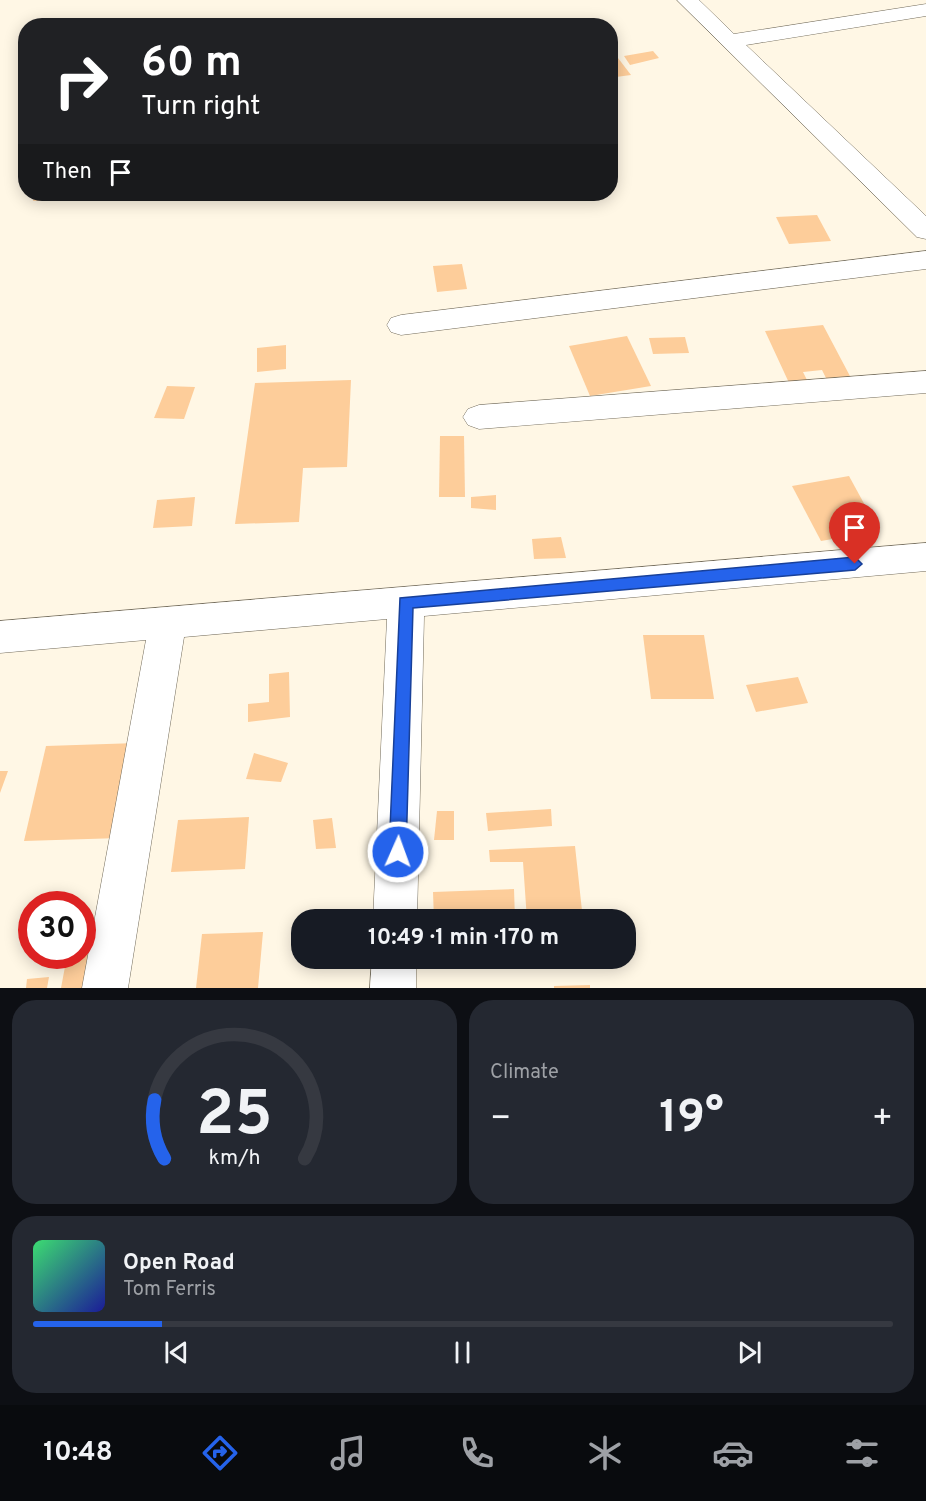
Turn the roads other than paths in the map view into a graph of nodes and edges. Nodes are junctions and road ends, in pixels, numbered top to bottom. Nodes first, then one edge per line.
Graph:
1 (687, 0) edge
2 (926, 10) edge
3 (729, 41) junction
4 (926, 231) edge
5 (926, 260) edge
6 (400, 325) dead end
7 (926, 382) edge
8 (479, 417) dead end
9 (926, 557) edge
10 (406, 602) junction
11 (168, 622) junction
12 (0, 637) edge
13 (395, 909) edge
14 (394, 969) edge
15 (105, 988) edge
16 (393, 988) edge

1 - 3 street
2 - 3 street
3 - 4 street
5 - 6 street
7 - 8 street
9 - 10 street
10 - 11 street
10 - 13 street
11 - 12 street
11 - 15 street
14 - 16 street

